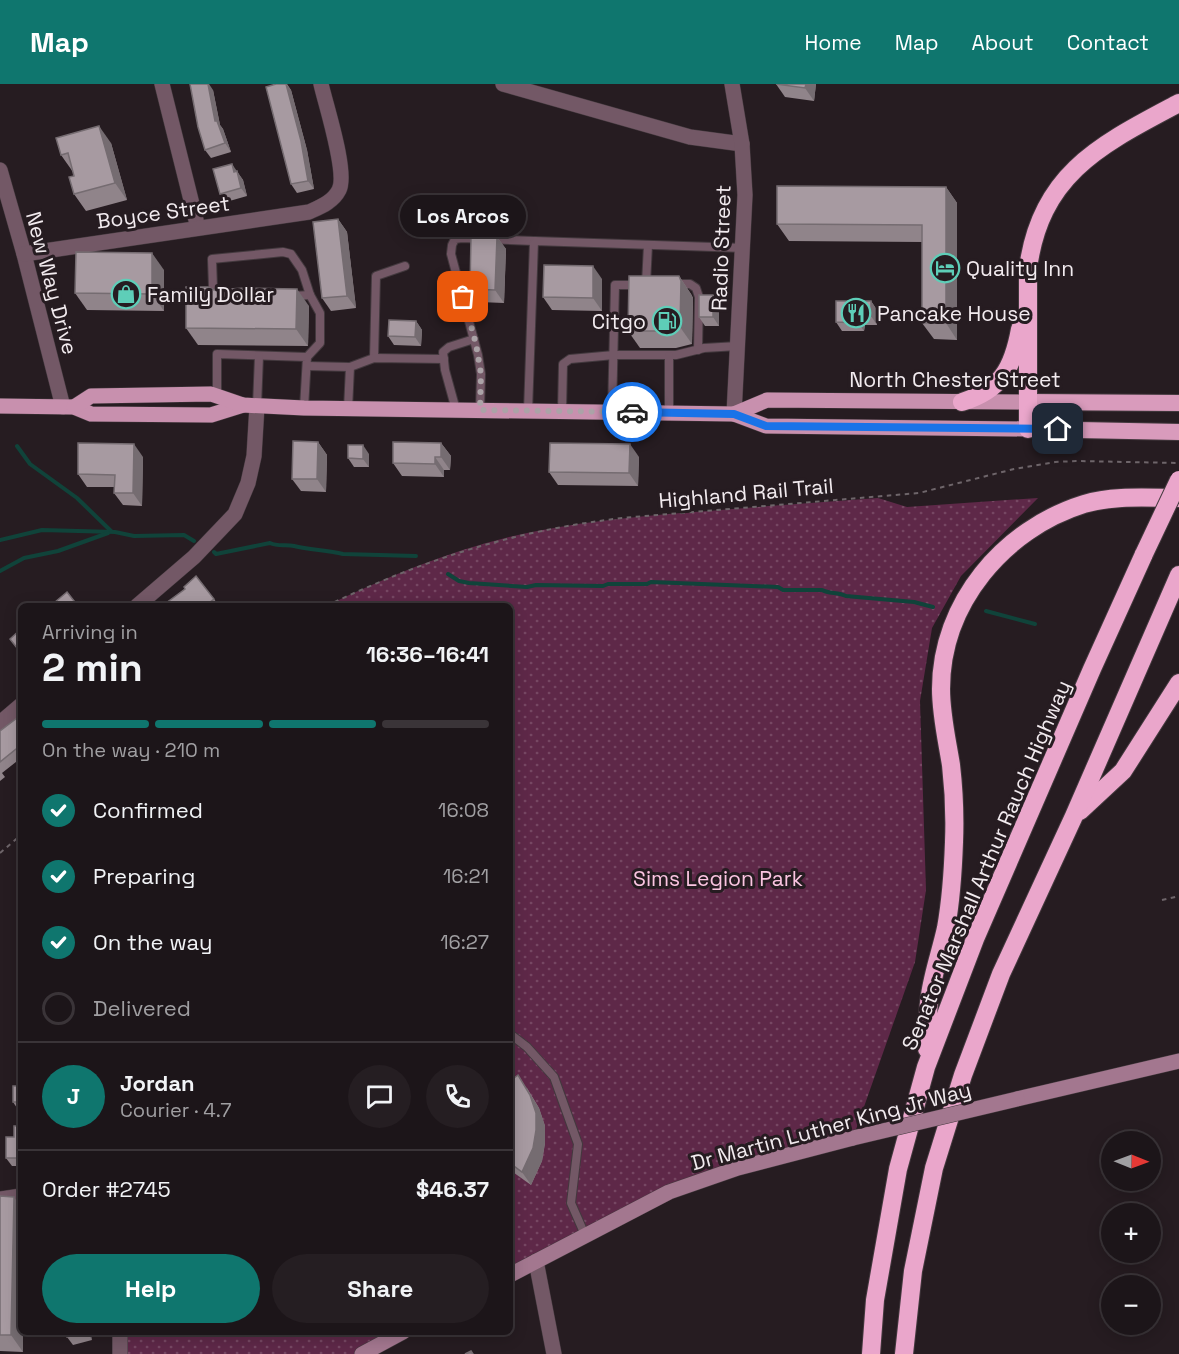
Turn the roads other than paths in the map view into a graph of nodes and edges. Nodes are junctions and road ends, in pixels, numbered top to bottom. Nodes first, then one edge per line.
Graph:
1 (162, 84) edge
2 (321, 84) edge
3 (503, 84) edge
4 (732, 84) edge
5 (1179, 103) edge
6 (742, 144) junction
7 (0, 170) edge
8 (198, 228) junction
9 (534, 241) junction
10 (648, 245) junction
11 (744, 248) junction
12 (24, 254) junction
13 (405, 266) dead end
14 (646, 284) junction
15 (665, 284) edge
16 (677, 284) junction
17 (1028, 286) junction
18 (654, 293) edge
19 (677, 294) edge
20 (310, 295) junction
21 (278, 297) edge
22 (226, 301) edge
23 (474, 339) junction
24 (738, 346) junction
25 (698, 350) junction
26 (674, 353) junction
27 (614, 355) junction
28 (259, 356) junction
29 (374, 358) junction
30 (444, 359) junction
31 (307, 361) junction
32 (350, 367) junction
33 (217, 397) junction
34 (962, 402) junction
35 (1027, 402) junction
36 (1179, 404) edge
37 (250, 405) junction
38 (0, 406) edge
39 (68, 407) junction
40 (304, 408) junction
41 (348, 409) junction
42 (456, 410) junction
43 (480, 410) junction
44 (528, 411) junction
45 (562, 411) junction
46 (612, 412) junction
47 (669, 413) junction
48 (734, 414) junction
49 (1028, 429) junction
50 (1179, 432) edge
51 (1179, 480) edge
52 (1179, 498) edge
53 (1179, 575) edge
54 (140, 603) edge
55 (1179, 683) edge
56 (18, 708) edge
57 (0, 723) edge
58 (1074, 816) junction
59 (513, 1036) edge
60 (1179, 1061) edge
61 (927, 1067) junction
62 (18, 1196) edge
63 (0, 1199) edge
64 (585, 1235) junction
65 (536, 1261) junction
66 (513, 1273) edge
67 (120, 1335) edge
68 (398, 1335) edge
69 (120, 1354) edge
70 (364, 1354) edge
71 (554, 1354) edge
72 (871, 1354) edge
73 (904, 1354) edge

1 - 8 street
2 - 8 street, Boyce Street
3 - 6 street
4 - 6 street, Radio Street
5 - 17 highway
6 - 11 street, Radio Street
7 - 12 street, New Way Drive
8 - 12 street, Boyce Street
9 - 10 lane
9 - 23 lane
9 - 44 lane
10 - 11 lane
10 - 14 lane
11 - 24 street, Radio Street
12 - 39 street, New Way Drive
13 - 29 lane
14 - 18 lane
14 - 27 lane
15 - 16 lane
16 - 19 lane
16 - 25 lane
17 - 34 highway
17 - 35 highway
20 - 21 lane
20 - 22 lane
20 - 31 lane
23 - 30 lane
23 - 43 lane
24 - 25 lane
24 - 48 street, Radio Street
25 - 26 lane
26 - 27 lane
26 - 47 lane
27 - 45 lane
27 - 46 lane
28 - 31 lane
28 - 33 lane
28 - 37 lane
29 - 30 lane
29 - 32 lane
30 - 42 lane
31 - 32 lane
31 - 40 lane
32 - 41 lane
33 - 37 main road, North Chester Street
33 - 39 main road, North Chester Street
34 - 35 main road, North Chester Street
34 - 48 main road, North Chester Street
35 - 36 highway, North Chester Street
35 - 49 highway
37 - 39 main road, North Chester Street
37 - 40 main road, North Chester Street
37 - 54 street
38 - 39 main road, North Chester Street
40 - 41 main road, North Chester Street
41 - 42 main road, North Chester Street
42 - 43 main road, North Chester Street
43 - 44 main road, North Chester Street
44 - 45 main road, North Chester Street
45 - 46 main road, North Chester Street
46 - 47 main road, North Chester Street
47 - 48 main road, North Chester Street
48 - 49 main road, North Chester Street
49 - 50 highway, North Chester Street
51 - 61 highway, Senator Marshall Arthur Rauch Highway, bridge
52 - 61 highway
53 - 58 highway
55 - 58 highway
56 - 57 street
58 - 73 highway
59 - 64 lane
60 - 64 main road, Dr Martin Luther King Jr Way, bridge
61 - 72 highway, Senator Marshall Arthur Rauch Highway
62 - 63 street
64 - 65 main road, Dr Martin Luther King Jr Way
65 - 66 main road, Dr Martin Luther King Jr Way
65 - 71 street
67 - 69 street
68 - 70 main road

